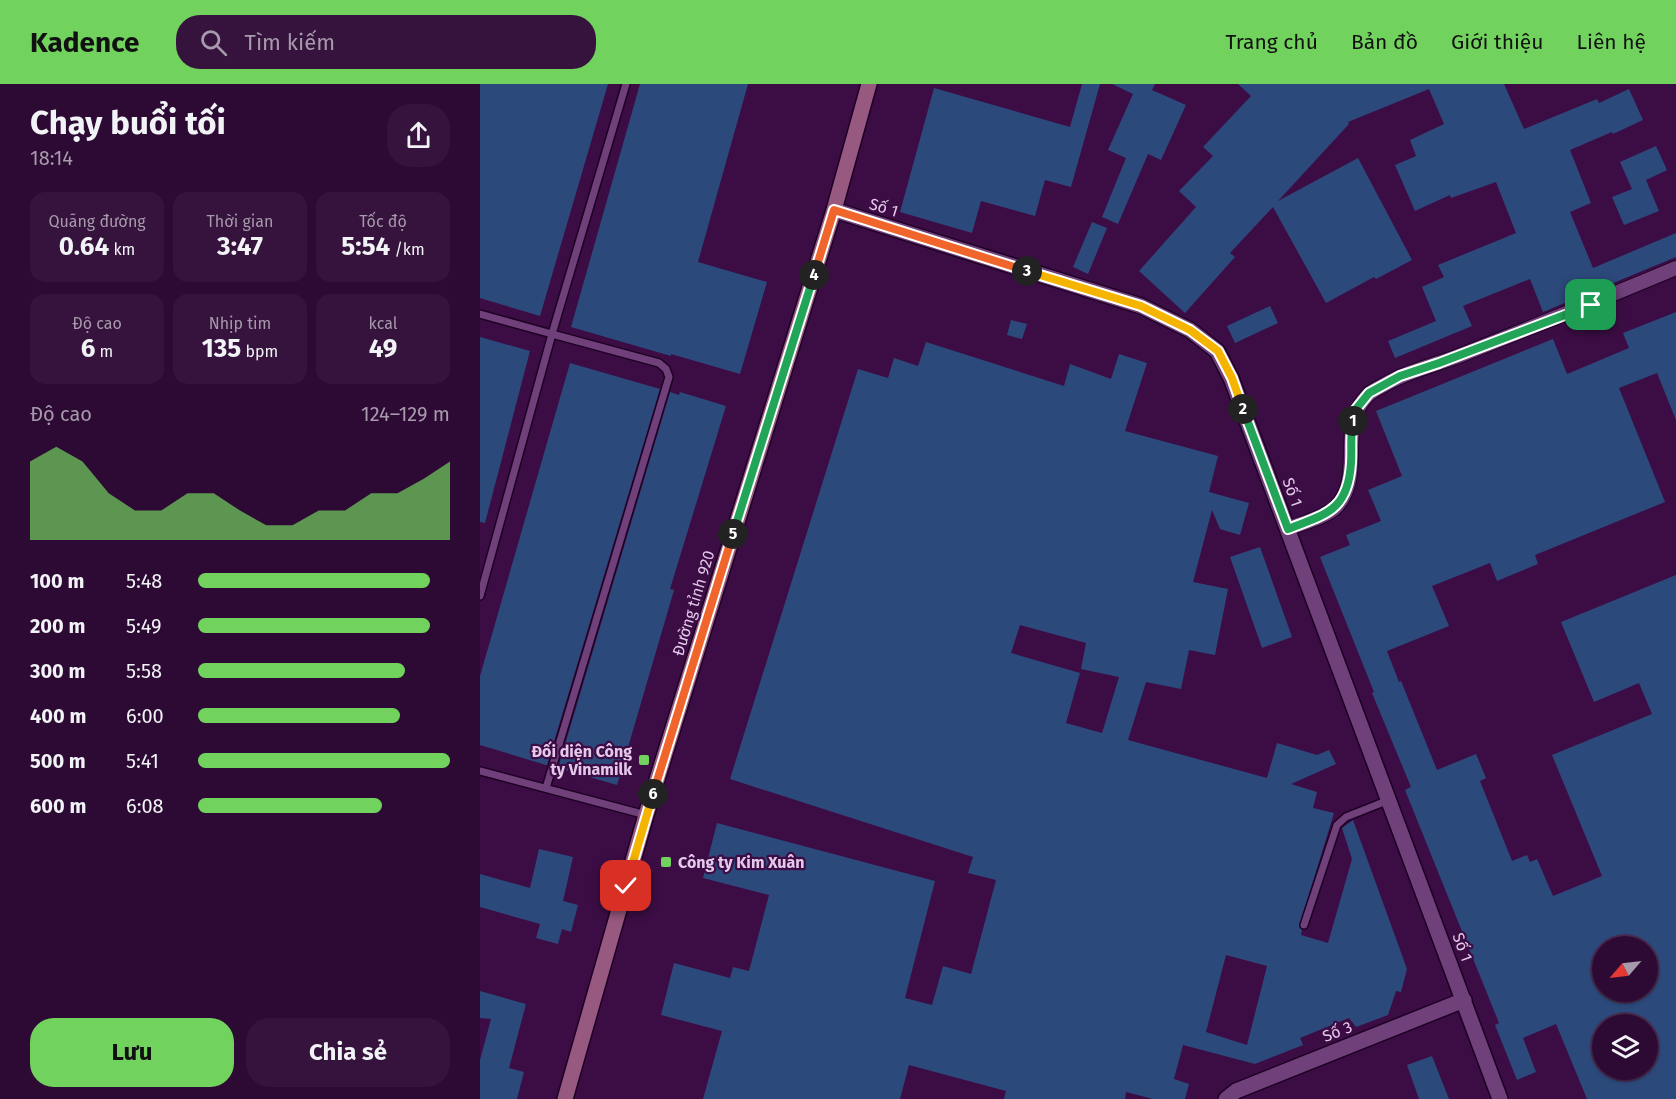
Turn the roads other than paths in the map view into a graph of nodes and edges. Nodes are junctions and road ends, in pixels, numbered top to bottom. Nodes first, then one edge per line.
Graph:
1 (626, 84) edge
2 (868, 84) edge
3 (834, 210) junction
4 (1676, 268) edge
5 (480, 314) edge
6 (552, 334) junction
7 (1288, 529) junction
8 (480, 596) edge
9 (480, 771) edge
10 (546, 788) junction
11 (1389, 800) junction
12 (646, 815) junction
13 (1304, 925) dead end
14 (1464, 1000) junction
15 (565, 1099) edge
16 (1226, 1099) edge
17 (1500, 1099) edge

1 - 6 lane
2 - 3 main road, Đường tỉnh 920
3 - 7 street, Số 1
3 - 12 main road, Đường tỉnh 920
4 - 7 street
5 - 6 lane
6 - 8 lane
6 - 10 lane
7 - 11 street, Số 1
9 - 10 lane
10 - 12 lane
11 - 13 lane
11 - 14 street, Số 1
12 - 15 main road, Đường tỉnh 920
14 - 16 street, Số 3
14 - 17 street, Số 1

